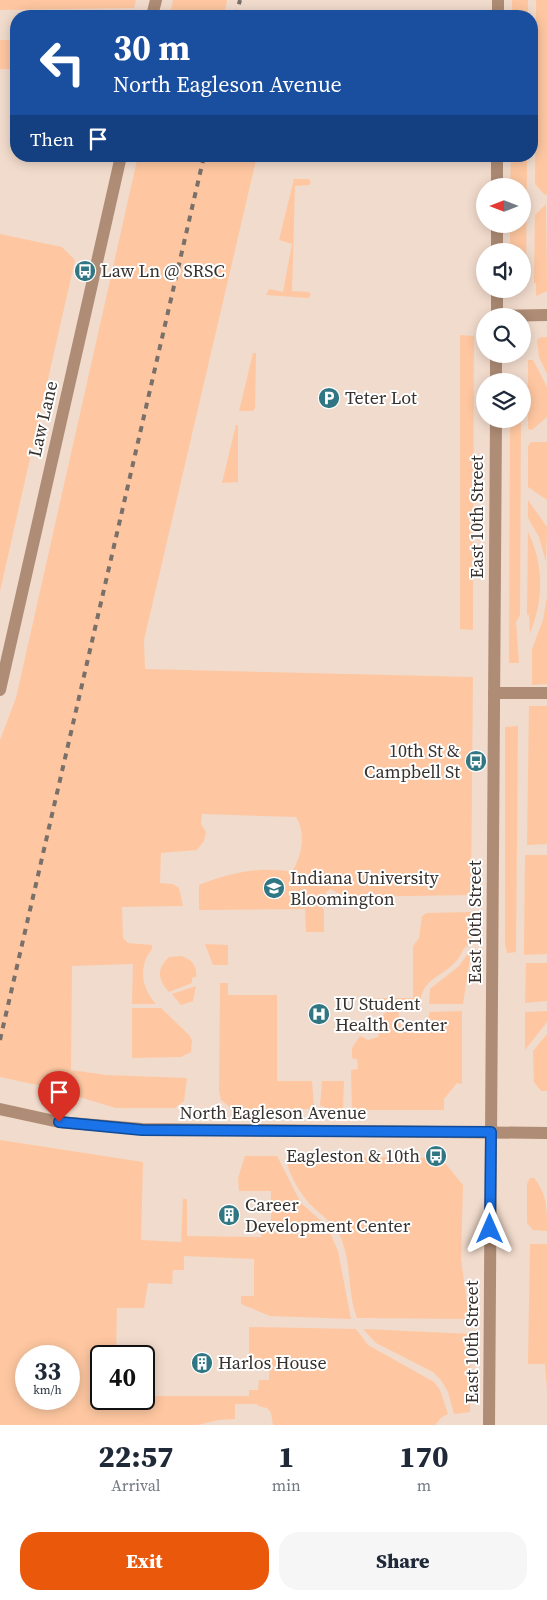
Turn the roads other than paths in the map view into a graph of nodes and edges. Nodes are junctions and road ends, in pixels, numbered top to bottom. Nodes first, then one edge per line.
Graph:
1 (120, 162) edge
2 (498, 162) edge
3 (497, 178) edge
4 (531, 315) edge
5 (547, 315) edge
6 (496, 428) edge
7 (0, 690) edge
8 (494, 693) junction
9 (547, 693) edge
10 (0, 1109) edge
11 (491, 1132) junction
12 (547, 1133) edge
13 (489, 1425) edge

1 - 7 street, Law Lane
2 - 3 street
4 - 5 street
6 - 8 street, East 10th Street
8 - 9 street
8 - 11 street, East 10th Street
10 - 11 street, North Eagleson Avenue
11 - 12 street, North Eagleson Avenue
11 - 13 street, East 10th Street

